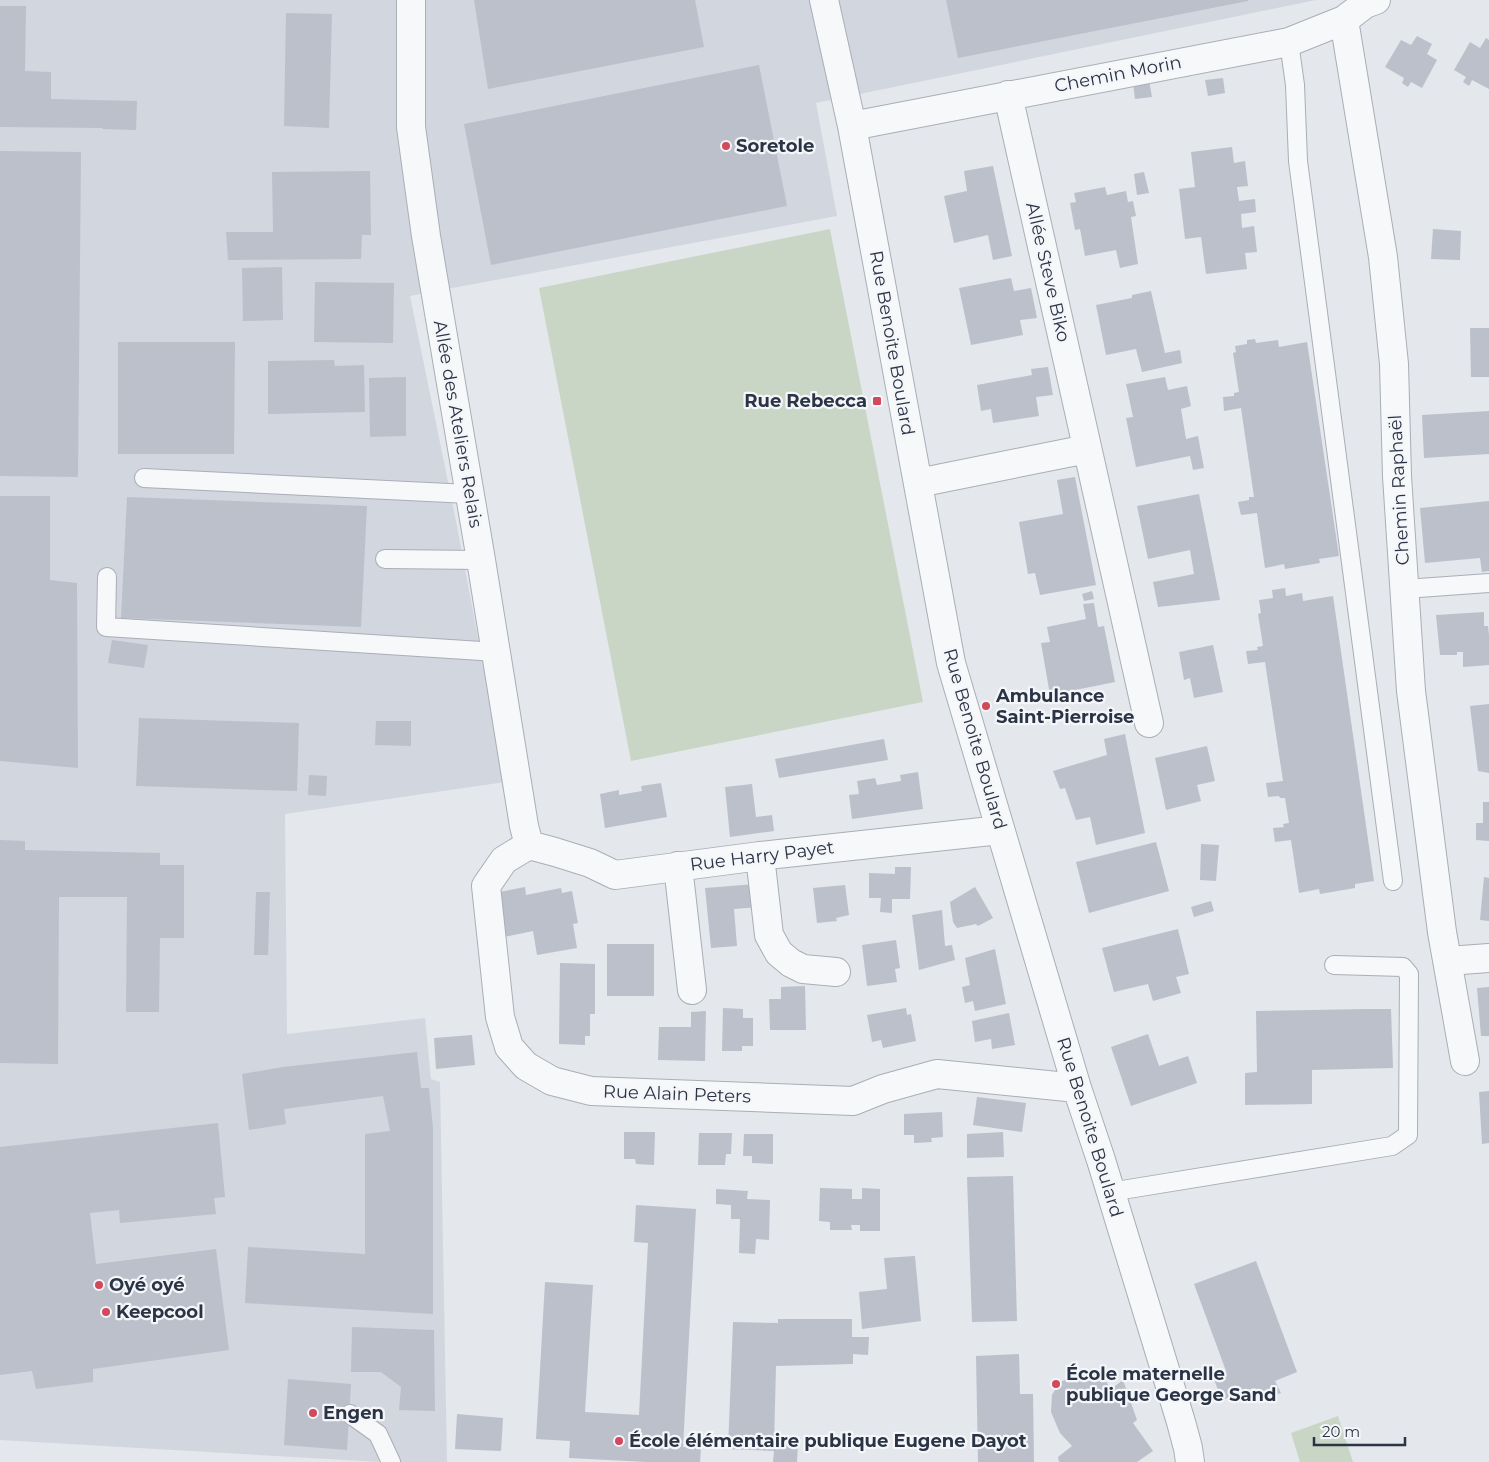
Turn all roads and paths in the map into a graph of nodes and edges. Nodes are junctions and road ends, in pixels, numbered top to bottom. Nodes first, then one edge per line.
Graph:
1 (411, 0) edge
2 (824, 0) edge
3 (1376, 0) edge
4 (1344, 20) junction
5 (1289, 42) junction
6 (1008, 95) junction
7 (852, 126) junction
8 (1087, 449) junction
9 (144, 478) dead end
10 (918, 483) junction
11 (470, 494) junction
12 (385, 559) dead end
13 (481, 560) junction
14 (107, 577) dead end
15 (1489, 583) edge
16 (1405, 589) junction
17 (496, 652) junction
18 (1149, 722) dead end
19 (1000, 830) junction
20 (529, 845) junction
21 (760, 856) junction
22 (678, 866) junction
23 (1393, 881) dead end
24 (1489, 958) edge
25 (1448, 961) junction
26 (1334, 965) dead end
27 (836, 972) dead end
28 (692, 990) dead end
29 (1465, 1061) dead end
30 (1077, 1088) junction
31 (1110, 1192) junction
32 (350, 1414) dead end
33 (391, 1462) edge
34 (1190, 1462) edge

1 - 11 street, Allée des Ateliers Relais
2 - 7 street, Rue Benoite Boulard
3 - 4 street, Chemin Morin
4 - 5 street, Chemin Morin
4 - 16 street, Chemin Raphaël
5 - 6 street, Chemin Morin
5 - 23 lane
6 - 7 street, Chemin Morin
6 - 8 street, Allée Steve Biko
7 - 10 street, Rue Benoite Boulard
8 - 10 street
8 - 18 street, Allée Steve Biko
9 - 11 lane
10 - 19 street, Rue Benoite Boulard
11 - 13 street, Allée des Ateliers Relais
12 - 13 lane
13 - 17 street, Allée des Ateliers Relais
14 - 17 lane
15 - 16 lane
16 - 25 street, Chemin Raphaël
17 - 20 street, Allée des Ateliers Relais
19 - 21 street, Rue Harry Payet
19 - 30 street, Rue Benoite Boulard
20 - 22 street, Rue Harry Payet
20 - 30 street, Rue Alain Peters
21 - 22 street, Rue Harry Payet
21 - 27 street
22 - 28 street
24 - 25 street
25 - 29 street, Chemin Raphaël
26 - 31 lane
30 - 31 street, Rue Benoite Boulard
31 - 34 street, Rue Benoite Boulard
32 - 33 lane

